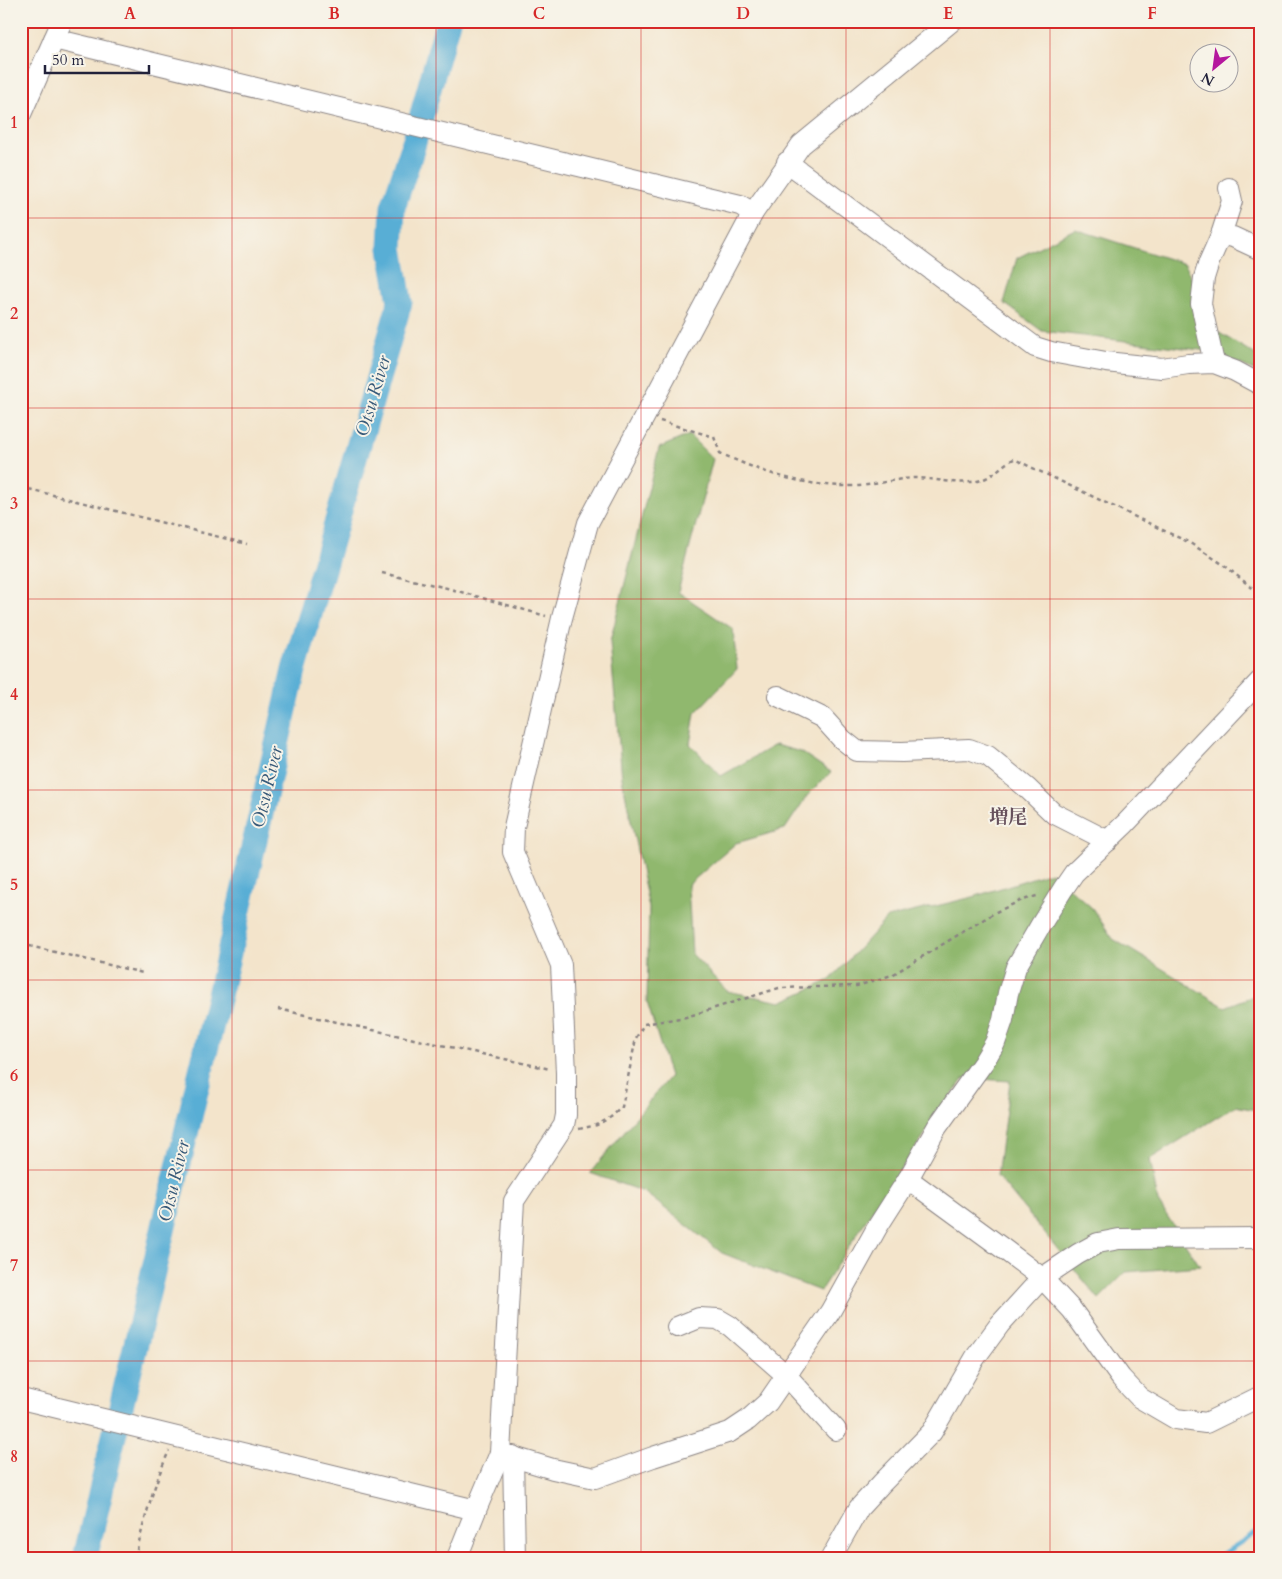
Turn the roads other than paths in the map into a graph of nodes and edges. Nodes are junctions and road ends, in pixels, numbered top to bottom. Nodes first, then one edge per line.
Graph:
1 (952, 21) edge
2 (58, 30) edge
3 (21, 114) edge
4 (787, 162) junction
5 (1228, 188) dead end
6 (752, 213) junction
7 (1222, 236) junction
8 (1261, 250) edge
9 (1214, 363) junction
10 (1261, 385) edge
11 (1261, 680) edge
12 (778, 696) dead end
13 (1108, 841) junction
14 (908, 1179) junction
15 (1261, 1238) edge
16 (1042, 1278) junction
17 (677, 1327) dead end
18 (786, 1375) junction
19 (1261, 1396) edge
20 (21, 1399) edge
21 (836, 1430) dead end
22 (507, 1454) junction
23 (476, 1510) junction
24 (457, 1558) edge
25 (515, 1558) edge
26 (831, 1558) edge

1 - 4 street
2 - 3 street
2 - 6 street
4 - 6 street
4 - 9 street
5 - 7 street
6 - 22 street
7 - 8 street
7 - 9 street
9 - 10 street
11 - 13 street
12 - 13 street
13 - 14 street
14 - 16 street
14 - 18 street
15 - 16 street
16 - 19 street
16 - 26 street
17 - 18 street
18 - 21 street
18 - 22 street
20 - 23 street
22 - 23 street
22 - 25 street
23 - 24 street

